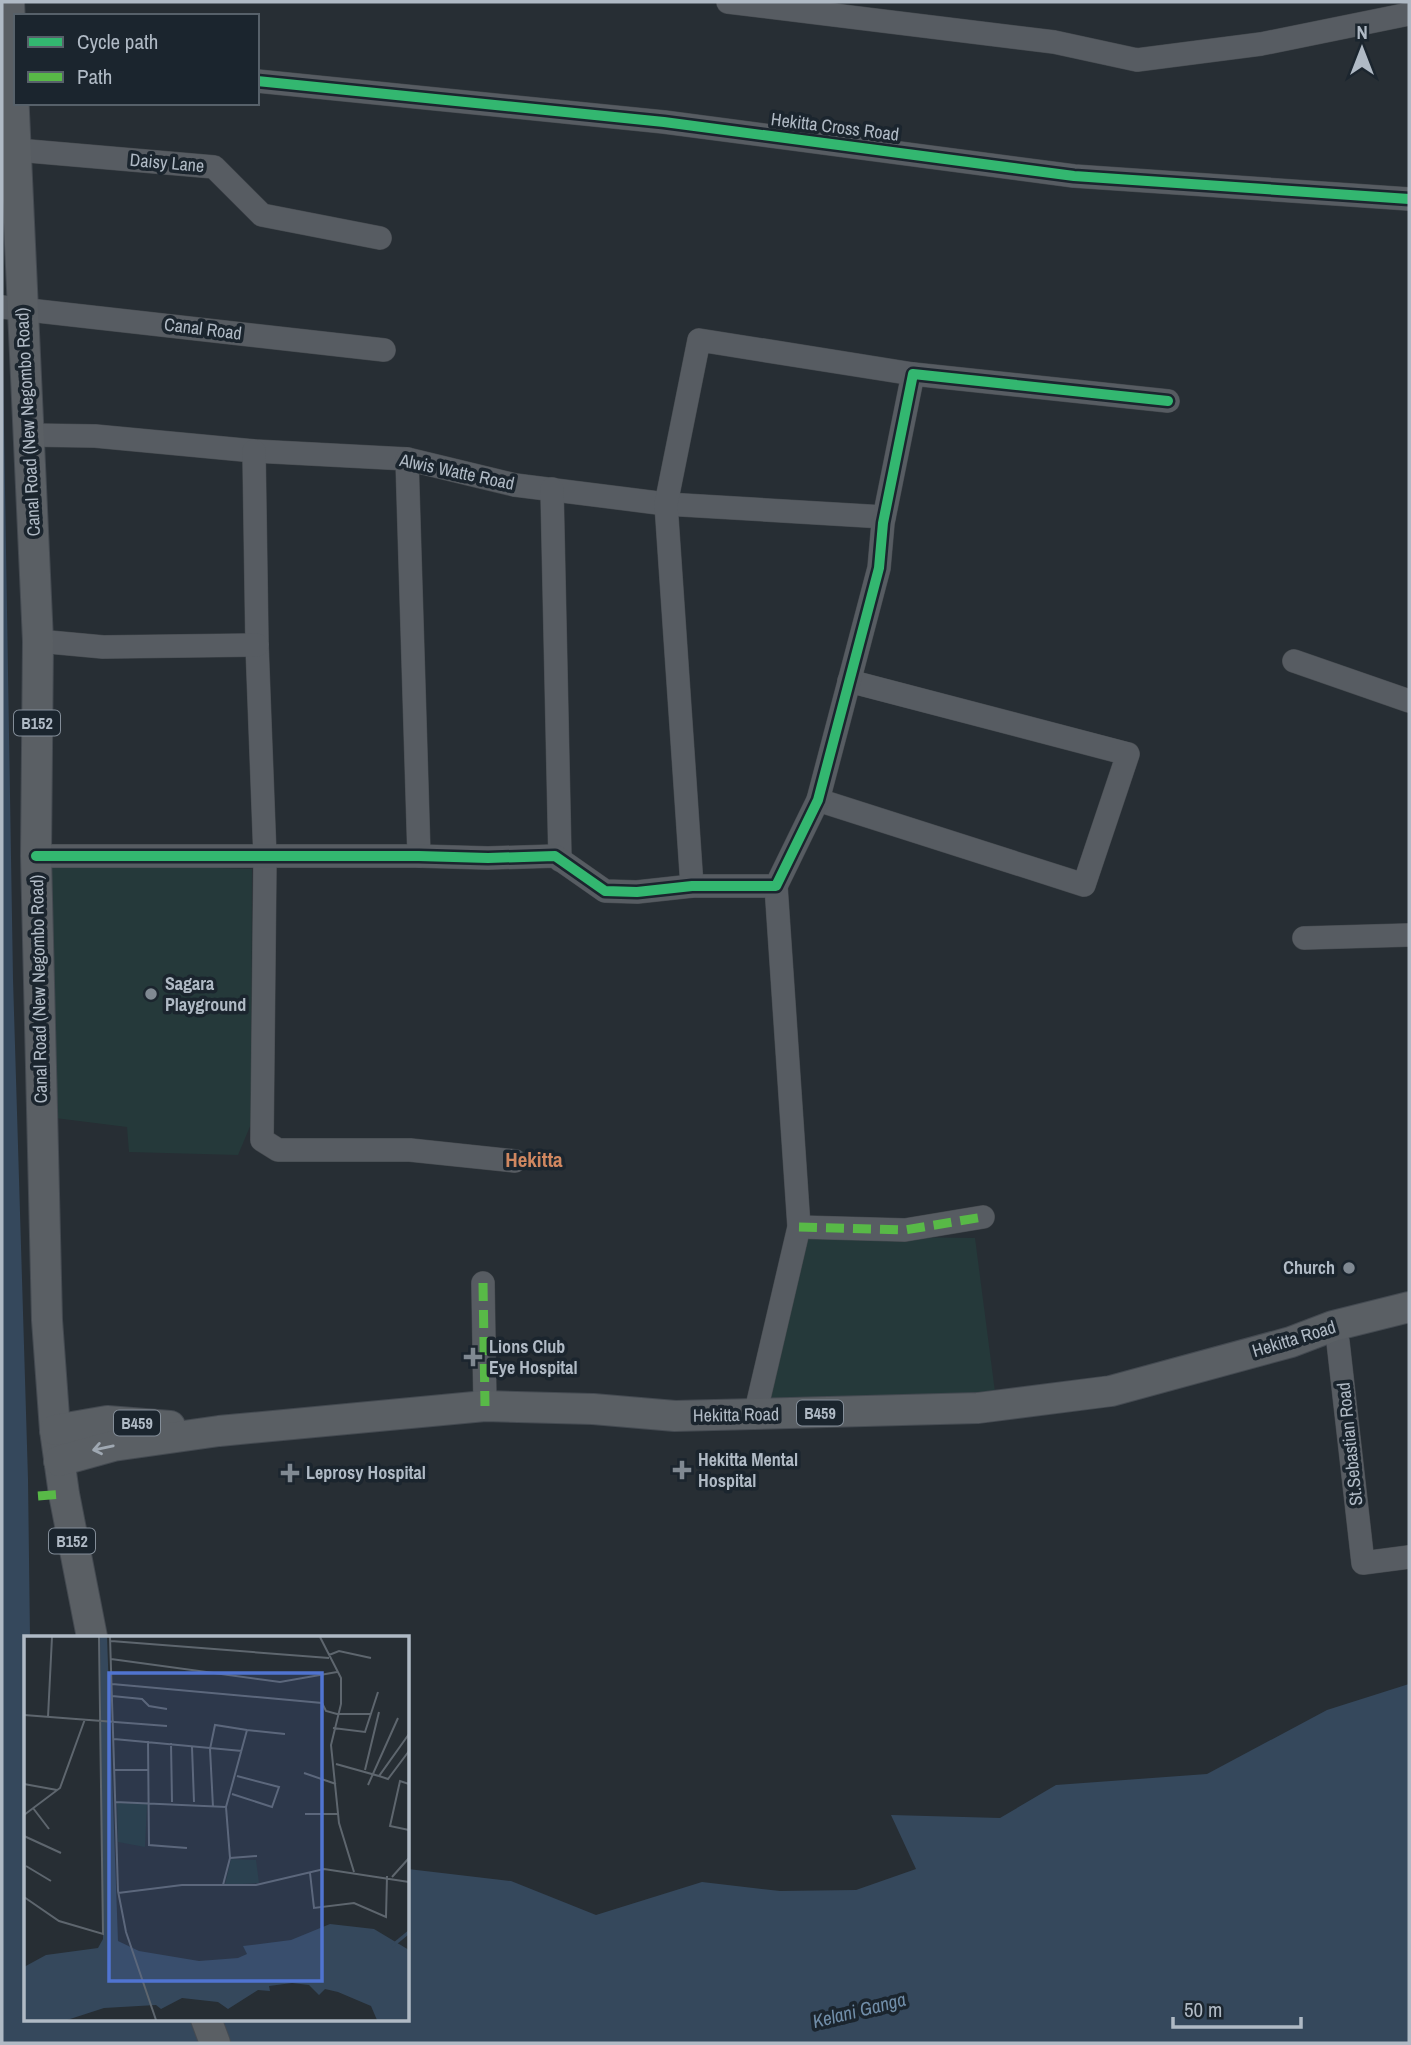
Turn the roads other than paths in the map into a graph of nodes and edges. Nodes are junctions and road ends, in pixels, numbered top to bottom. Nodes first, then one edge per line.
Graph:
1 (9, 2) edge
2 (728, 2) edge
3 (1409, 14) edge
4 (14, 70) edge
5 (259, 81) edge
6 (15, 105) edge
7 (17, 150) junction
8 (1409, 199) edge
9 (380, 238) dead end
10 (12, 307) edge
11 (384, 350) dead end
12 (913, 374) junction
13 (1168, 401) dead end
14 (29, 435) junction
15 (254, 451) junction
16 (407, 459) junction
17 (552, 489) junction
18 (666, 504) junction
19 (884, 517) junction
20 (38, 642) junction
21 (257, 645) junction
22 (1294, 661) dead end
23 (849, 681) junction
24 (1409, 701) edge
25 (818, 800) junction
26 (36, 856) junction
27 (419, 856) junction
28 (265, 857) junction
29 (560, 860) junction
30 (776, 886) junction
31 (692, 887) junction
32 (1409, 935) edge
33 (1304, 938) dead end
34 (515, 1161) dead end
35 (983, 1217) dead end
36 (799, 1227) junction
37 (483, 1283) dead end
38 (1409, 1307) edge
39 (1333, 1326) junction
40 (485, 1406) junction
41 (755, 1415) junction
42 (55, 1430) junction
43 (219, 1431) junction
44 (59, 1461) junction
45 (1409, 1557) edge
46 (92, 1636) edge
47 (207, 2021) edge
48 (215, 2043) edge

1 - 4 main road, Canal Road (New Negombo Road) / B152
2 - 3 street
5 - 8 street, Hekitta Cross Road
6 - 7 main road, Canal Road (New Negombo Road) / B152
7 - 9 street, Daisy Lane
7 - 10 main road, Canal Road (New Negombo Road) / B152
10 - 11 street, Canal Road
10 - 14 main road, Canal Road (New Negombo Road) / B152
12 - 13 street
12 - 18 street
12 - 19 street
14 - 15 street, Alwis Watte Road
14 - 20 main road, Canal Road (New Negombo Road) / B152
15 - 16 street, Alwis Watte Road
15 - 21 street
16 - 17 street, Alwis Watte Road
16 - 27 street
17 - 18 street, Alwis Watte Road
17 - 29 street
18 - 19 street, Alwis Watte Road
18 - 31 street
19 - 23 street
20 - 21 street
20 - 26 main road, Canal Road (New Negombo Road) / B152
21 - 28 street
22 - 24 street
23 - 25 street
23 - 25 street
25 - 30 street
26 - 28 street
26 - 42 main road, Canal Road (New Negombo Road) / B152
27 - 28 street
27 - 29 street
28 - 34 street
29 - 31 street
30 - 31 street
30 - 36 street
32 - 33 street
35 - 36 street
36 - 41 street
37 - 40 street
38 - 39 main road, Hekitta Road / B459
39 - 41 main road, Hekitta Road / B459
39 - 45 street, St.Sebastian Road
40 - 41 main road, Hekitta Road / B459
40 - 43 main road, Hekitta Road / B459
42 - 43 main road, Hekitta Road / B459
42 - 44 main road, Canal Road (New Negombo Road) / B152
43 -> 44 main road, Hekitta Road / B459
44 - 46 main road, Canal Road (New Negombo Road) / B152
47 - 48 main road

